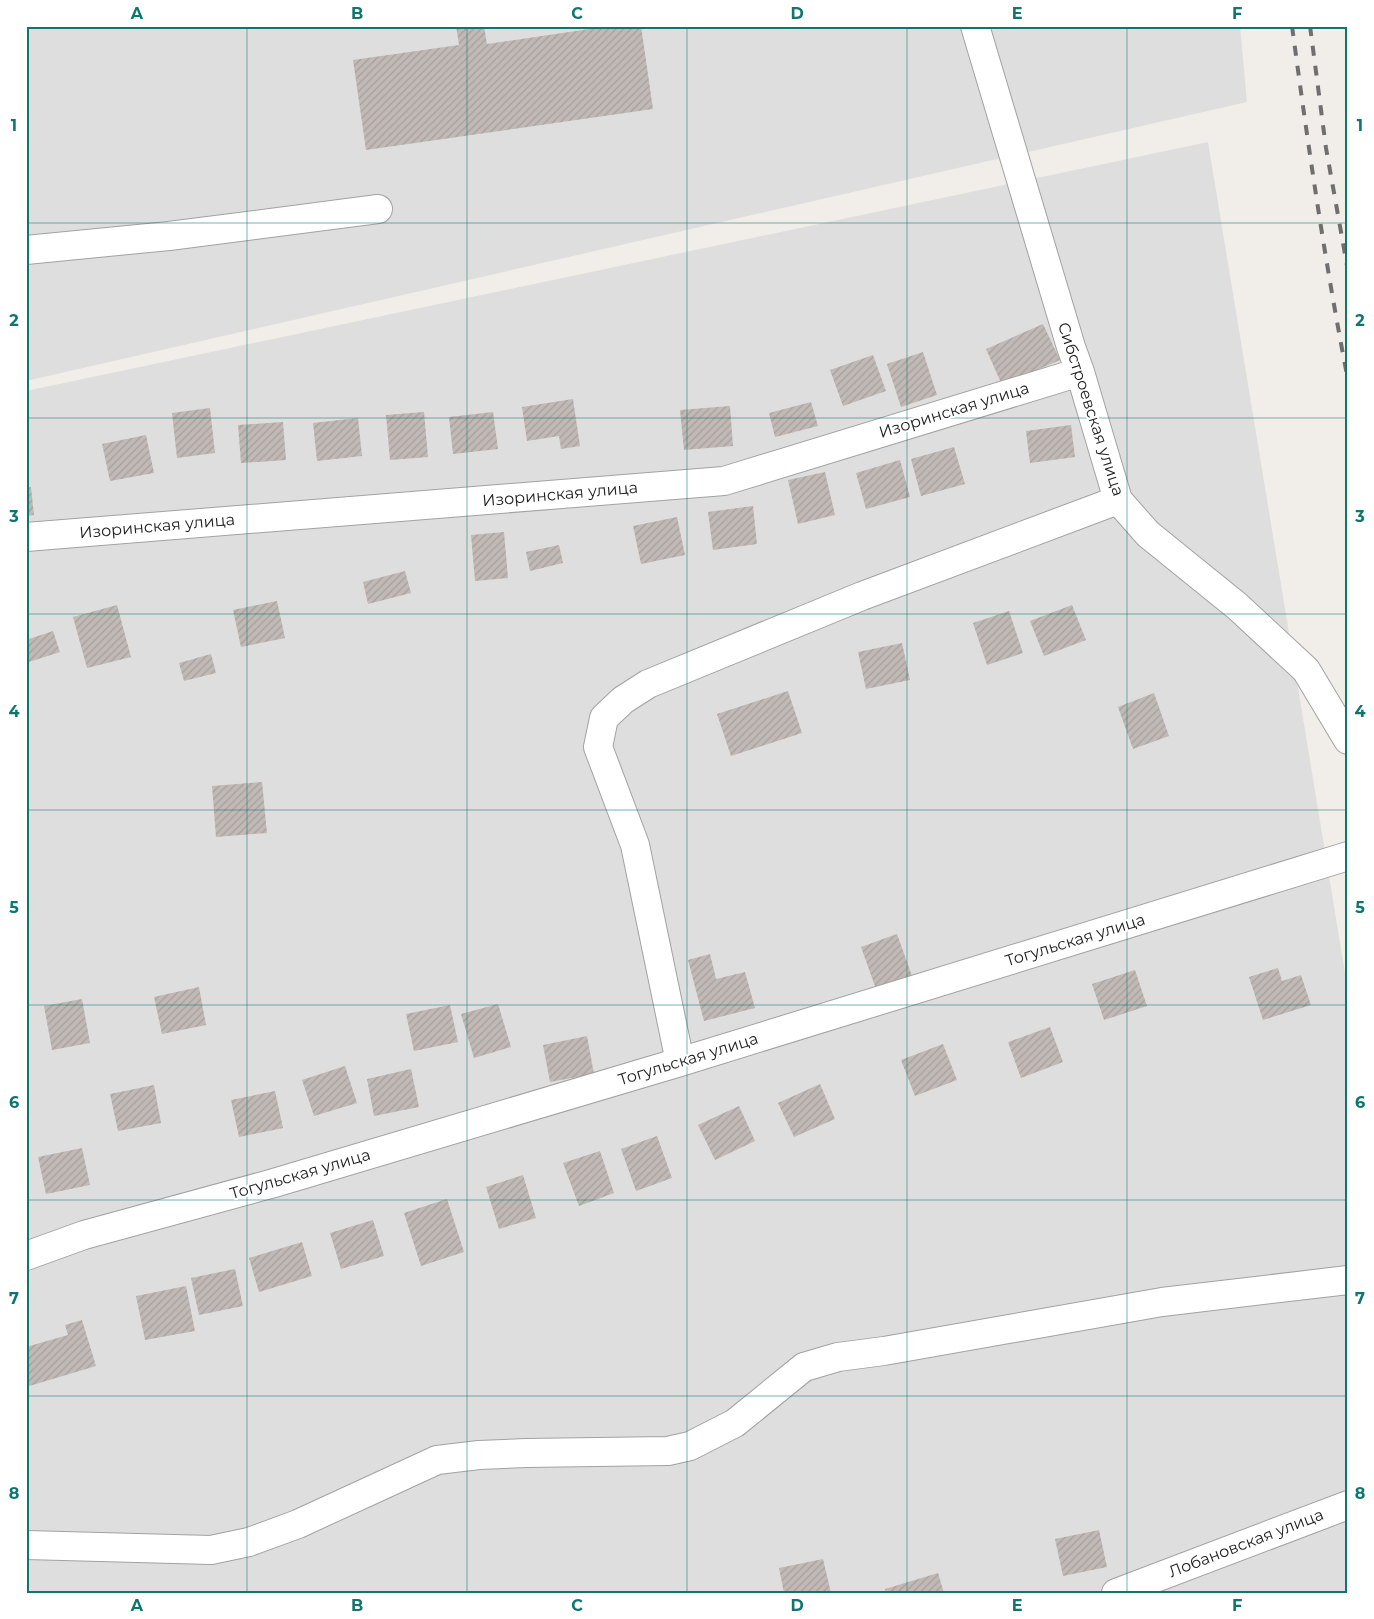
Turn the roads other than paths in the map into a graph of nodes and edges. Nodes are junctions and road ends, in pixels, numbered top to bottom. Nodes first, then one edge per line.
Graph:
1 (976, 26) edge
2 (378, 209) dead end
3 (26, 250) edge
4 (1080, 372) junction
5 (1118, 500) junction
6 (26, 537) edge
7 (1348, 740) edge
8 (1348, 856) edge
9 (680, 1062) junction
10 (26, 1256) edge
11 (1348, 1280) edge
12 (1348, 1504) edge
13 (26, 1545) edge
14 (1116, 1593) edge

1 - 4 street, Сибстроевская улица
2 - 3 street
4 - 5 street, Сибстроевская улица
4 - 6 street, Изоринская улица
5 - 7 street, Сибстроевская улица
5 - 9 street
8 - 9 street, Тогульская улица
9 - 10 street, Тогульская улица
11 - 13 street
12 - 14 street, Лобановская улица

